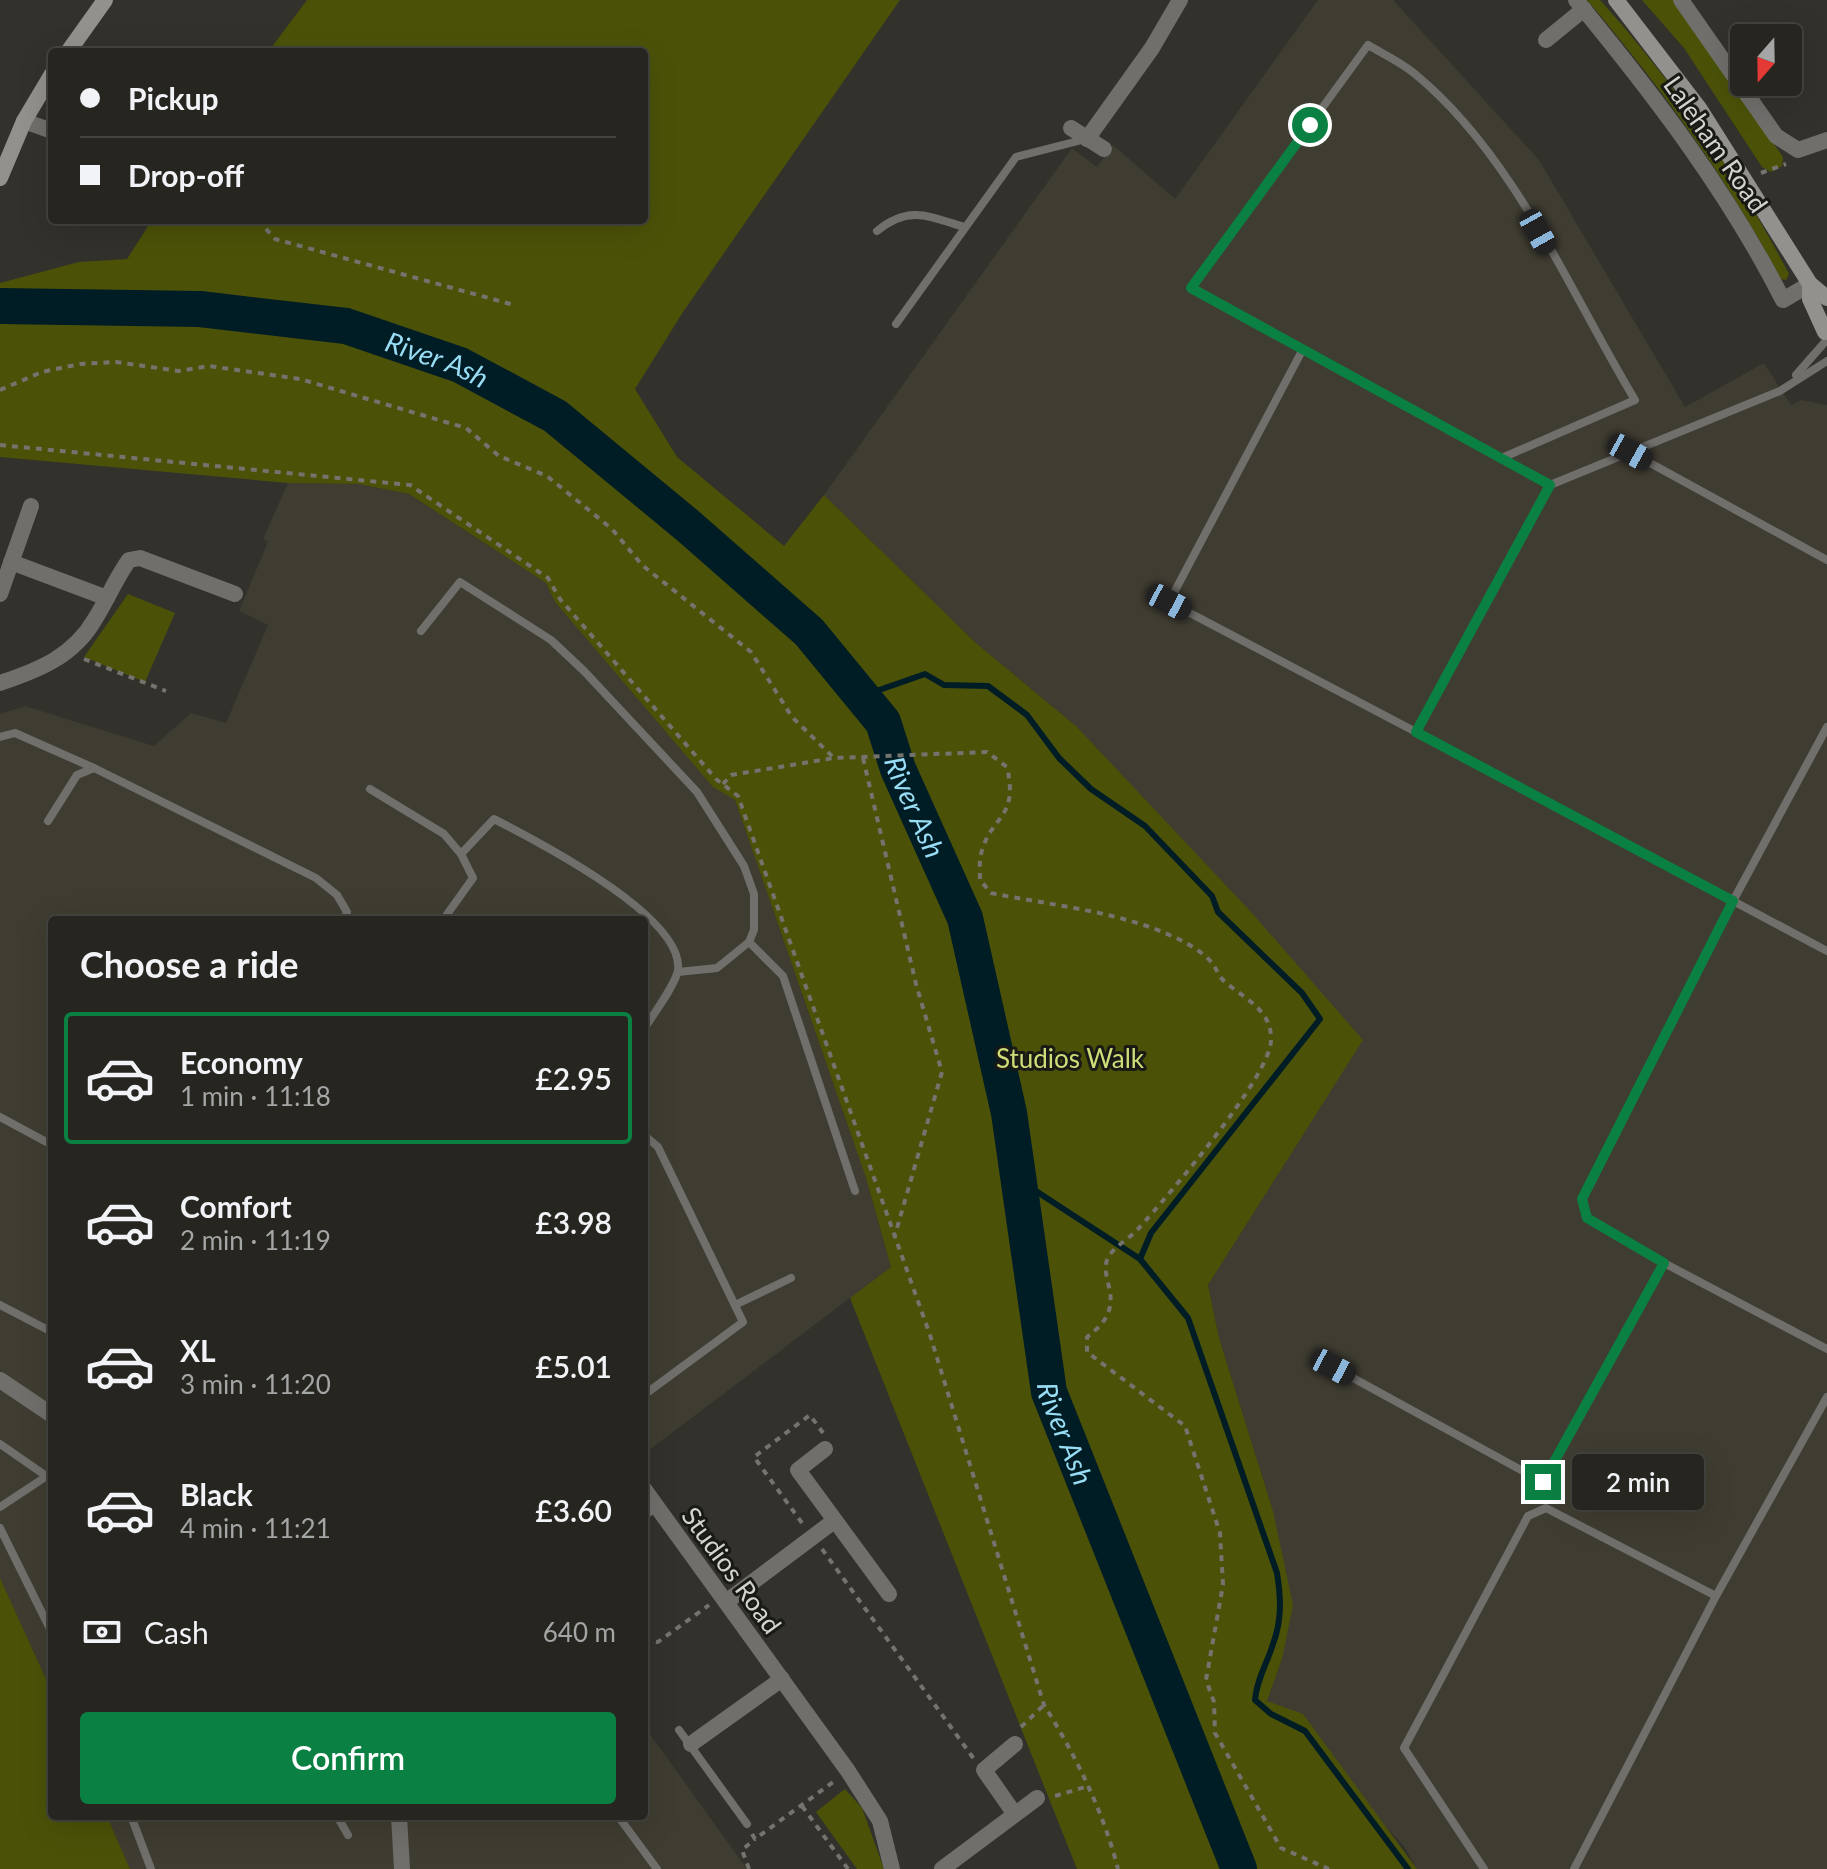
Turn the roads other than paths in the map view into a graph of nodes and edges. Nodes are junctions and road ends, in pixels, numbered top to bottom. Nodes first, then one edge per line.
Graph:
1 (105, 0) edge
2 (1180, 0) edge
3 (1616, 0) edge
4 (1681, 0) edge
5 (1580, 5) edge
6 (1546, 40) dead end
7 (71, 48) edge
8 (48, 81) edge
9 (24, 121) junction
10 (1071, 128) dead end
11 (48, 130) edge
12 (1087, 139) junction
13 (1827, 140) edge
14 (1104, 149) dead end
15 (4, 154) edge
16 (0, 178) edge
17 (964, 227) junction
18 (877, 231) dead end
19 (1810, 284) junction
20 (1827, 298) edge
21 (896, 324) dead end
22 (1826, 337) edge
23 (1303, 349) junction
24 (1827, 361) edge
25 (1791, 382) junction
26 (1630, 452) junction
27 (1504, 457) junction
28 (1550, 485) junction
29 (31, 506) dead end
30 (1827, 560) edge
31 (11, 562) junction
32 (0, 594) edge
33 (235, 594) dead end
34 (107, 598) junction
35 (421, 631) dead end
36 (0, 683) edge
37 (1827, 727) edge
38 (1416, 732) junction
39 (0, 737) edge
40 (94, 768) junction
41 (370, 789) dead end
42 (48, 821) dead end
43 (461, 854) junction
44 (1733, 901) junction
45 (346, 916) edge
46 (446, 916) edge
47 (644, 916) edge
48 (648, 920) edge
49 (749, 942) junction
50 (1827, 951) edge
51 (678, 972) junction
52 (648, 1022) edge
53 (0, 1117) edge
54 (648, 1138) edge
55 (48, 1143) edge
56 (855, 1191) dead end
57 (1664, 1263) junction
58 (791, 1278) dead end
59 (0, 1305) edge
60 (735, 1305) junction
61 (48, 1330) edge
62 (1827, 1349) edge
63 (1333, 1367) dead end
64 (0, 1380) edge
65 (648, 1392) edge
66 (1827, 1397) edge
67 (48, 1412) edge
68 (0, 1444) edge
69 (825, 1449) dead end
70 (48, 1477) edge
71 (48, 1479) edge
72 (0, 1507) edge
73 (650, 1512) edge
74 (834, 1521) junction
75 (0, 1528) edge
76 (889, 1594) dead end
77 (1716, 1596) junction
78 (724, 1599) junction
79 (48, 1625) edge
80 (782, 1679) junction
81 (679, 1730) dead end
82 (691, 1744) junction
83 (1015, 1744) road end
84 (1037, 1798) road end
85 (1014, 1813) junction
86 (133, 1820) edge
87 (339, 1820) edge
88 (399, 1820) edge
89 (621, 1820) edge
90 (747, 1824) road end
91 (348, 1835) dead end
92 (151, 1869) edge
93 (402, 1869) edge
94 (657, 1869) edge
95 (892, 1869) edge
96 (942, 1869) edge
97 (1484, 1869) edge
98 (1574, 1869) edge

1 - 7 main road
2 - 12 street
3 - 19 main road, Laleham Road
4 - 13 street, Laleham Road
5 - 6 street
5 - 19 street, Laleham Road
8 - 9 main road
9 - 11 street
9 - 15 main road
10 - 12 street
12 - 14 street
12 - 17 lane
15 - 16 main road
17 - 18 lane
17 - 21 lane
19 - 20 main road, Laleham Road
19 - 22 main road, Laleham Road
22 - 25 lane
23 - 27 lane
23 - 27 lane
23 - 38 lane
24 - 25 lane
25 - 26 lane
26 - 28 lane
26 - 30 lane
27 - 28 lane
28 - 38 lane
29 - 31 street
31 - 32 street
31 - 34 street
33 - 34 street
34 - 36 street
35 - 49 lane
37 - 44 lane
38 - 44 lane
39 - 40 lane
40 - 42 lane
40 - 45 lane
41 - 43 lane
43 - 46 lane
43 - 47 lane
44 - 50 lane
44 - 57 lane
48 - 51 lane
49 - 51 lane
49 - 56 lane
51 - 52 lane
53 - 55 lane
54 - 60 lane
57 - 62 lane
57 - 63 lane
58 - 60 lane
59 - 61 lane
60 - 65 lane
64 - 67 street
66 - 77 lane
68 - 70 lane
69 - 74 street
71 - 72 lane
73 - 78 street, Studios Road
74 - 76 street
74 - 78 street
75 - 79 lane
77 - 97 lane
77 - 98 lane
78 - 80 street, Studios Road
80 - 82 street
80 - 95 street, Studios Road
81 - 82 lane
82 - 90 lane
83 - 85 street
84 - 85 street
85 - 96 street
86 - 92 lane
87 - 91 lane
88 - 93 street
89 - 94 lane

